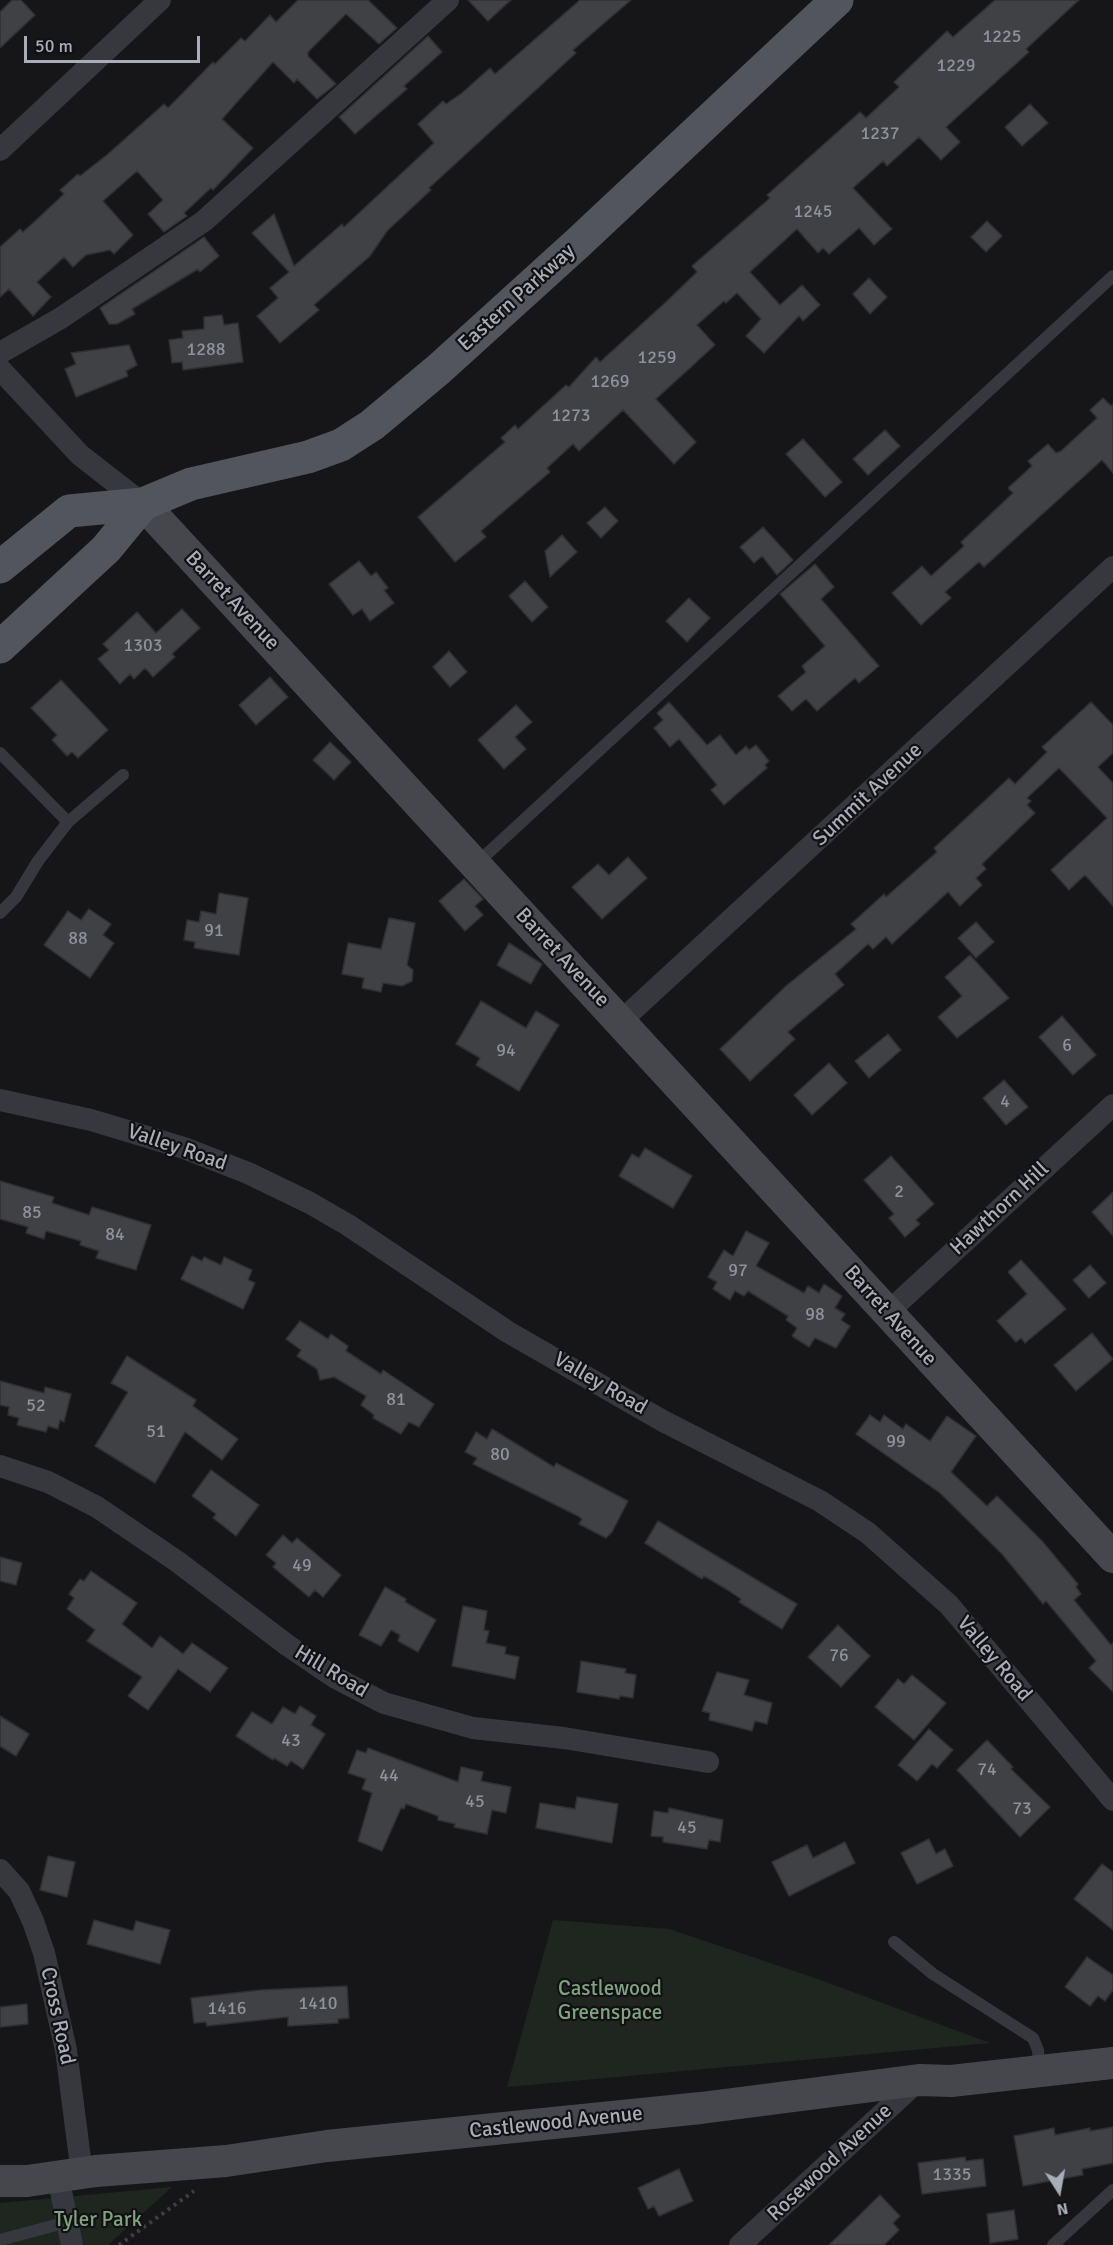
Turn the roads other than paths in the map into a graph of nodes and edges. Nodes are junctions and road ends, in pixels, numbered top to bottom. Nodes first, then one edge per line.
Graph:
1 (160, 0) edge
2 (448, 0) edge
3 (837, 0) edge
4 (0, 150) edge
5 (1113, 276) edge
6 (0, 353) edge
7 (0, 369) edge
8 (143, 504) junction
9 (0, 567) edge
10 (1113, 567) edge
11 (0, 647) edge
12 (0, 753) edge
13 (123, 775) dead end
14 (68, 822) junction
15 (474, 866) junction
16 (0, 913) edge
17 (621, 1021) junction
18 (0, 1100) edge
19 (1113, 1105) edge
20 (887, 1313) junction
21 (0, 1466) edge
22 (1113, 1557) edge
23 (708, 1762) dead end
24 (1113, 1800) edge
25 (0, 1870) edge
26 (894, 1942) dead end
27 (1113, 2063) edge
28 (1039, 2070) junction
29 (919, 2080) junction
30 (70, 2175) junction
31 (0, 2181) edge
32 (1113, 2190) edge
33 (66, 2222) junction
34 (0, 2240) edge
35 (72, 2245) edge
36 (740, 2245) edge
37 (1053, 2245) edge

1 - 4 street
2 - 6 street
3 - 8 main road, Eastern Parkway
5 - 15 lane
7 - 8 street, Barret Avenue
8 - 9 main road, Eastern Parkway
8 - 11 main road, Eastern Parkway
8 - 15 street, Barret Avenue
10 - 17 street, Summit Avenue
12 - 14 lane
13 - 14 lane
14 - 16 lane
15 - 17 street, Barret Avenue
17 - 20 street, Barret Avenue
18 - 24 street, Valley Road
19 - 20 street, Hawthorn Hill
20 - 22 street, Barret Avenue
21 - 23 street, Hill Road
25 - 30 street, Cross Road
26 - 28 lane
27 - 28 street, Castlewood Avenue
28 - 29 street, Castlewood Avenue
29 - 30 street, Castlewood Avenue
29 - 36 street, Rosewood Avenue
30 - 31 street, Castlewood Avenue
30 - 33 street, Cross Road
32 - 37 lane
33 - 34 lane
33 - 35 street, Cross Road

